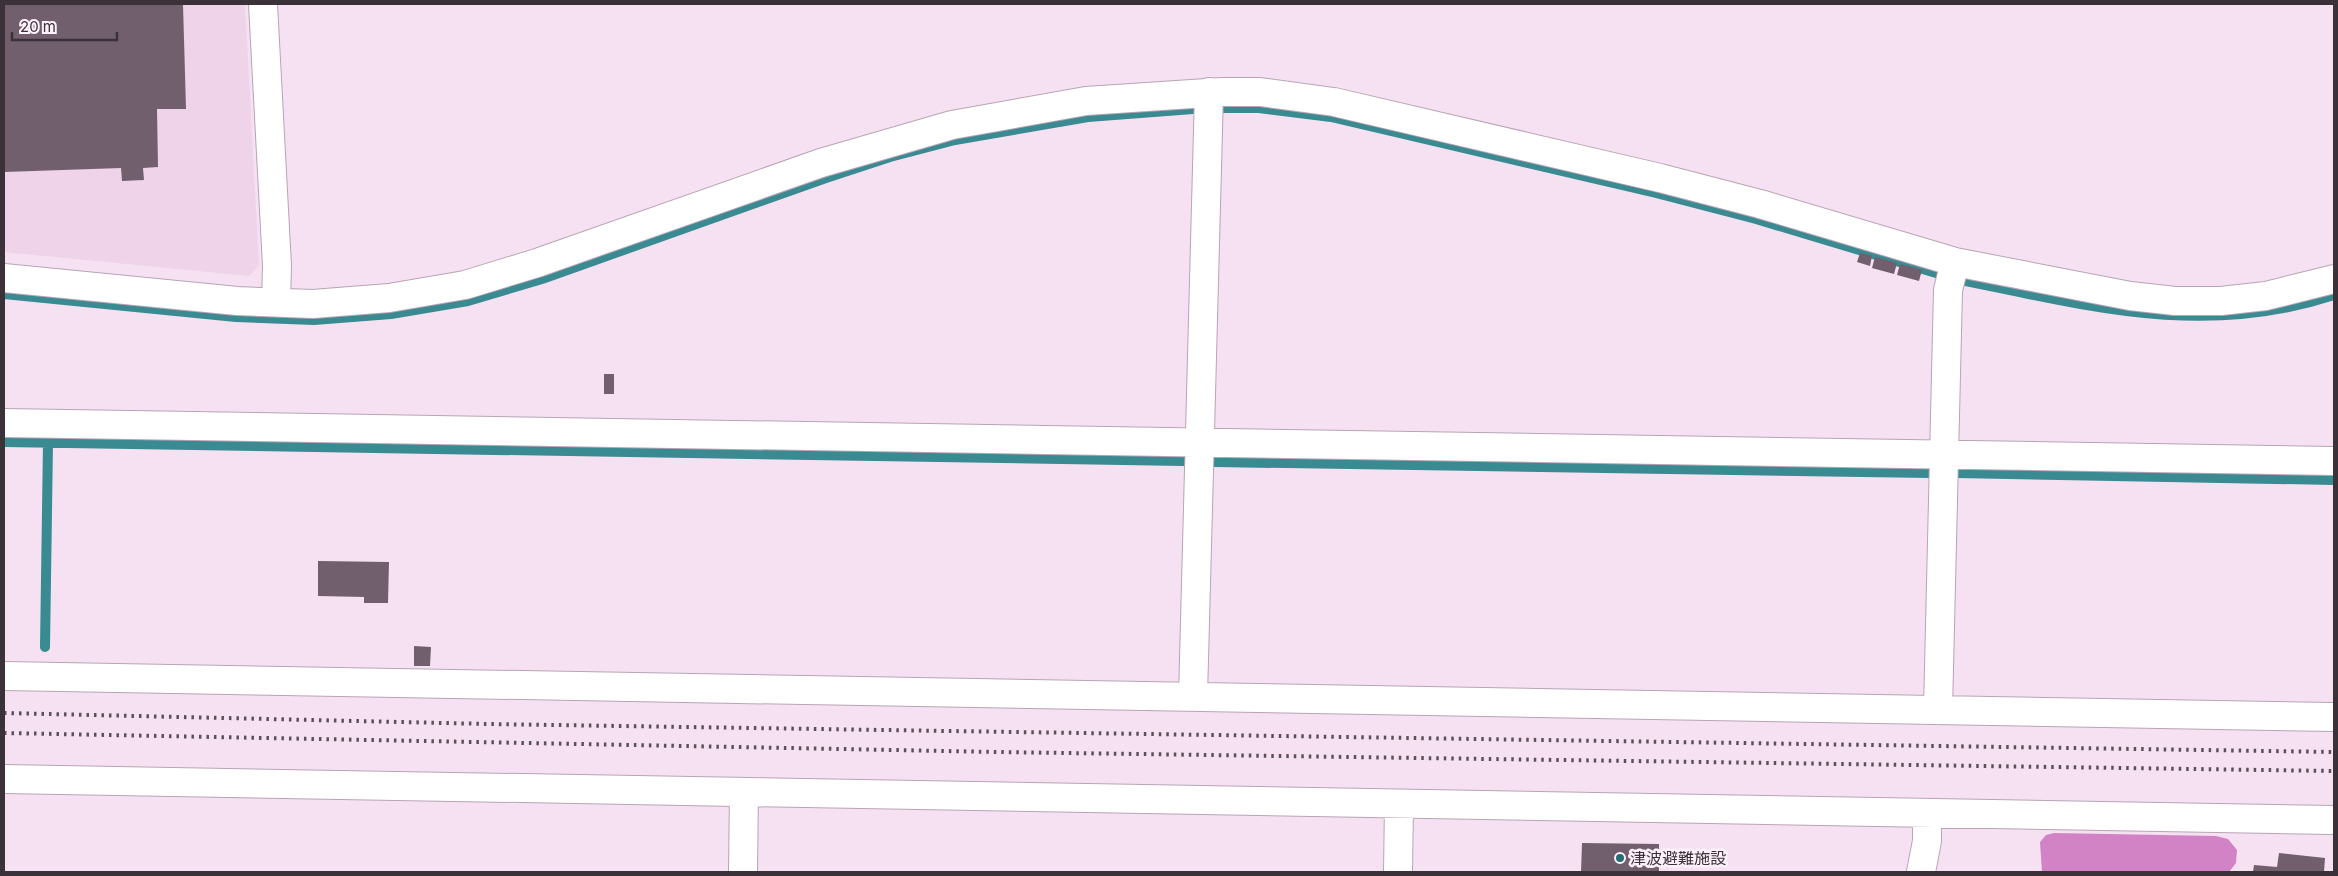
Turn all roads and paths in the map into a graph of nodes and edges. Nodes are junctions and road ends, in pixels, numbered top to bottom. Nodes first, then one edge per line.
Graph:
1 (263, 4) edge
2 (1209, 92) junction
3 (1955, 262) junction
4 (4, 278) edge
5 (2334, 279) edge
6 (276, 302) junction
7 (4, 424) edge
8 (1200, 443) junction
9 (1944, 455) junction
10 (2334, 461) edge
11 (4, 676) edge
12 (1194, 697) junction
13 (1938, 710) junction
14 (2334, 717) edge
15 (4, 779) edge
16 (744, 792) junction
17 (1399, 804) junction
18 (1927, 813) junction
19 (2334, 820) edge
20 (743, 872) edge
21 (1398, 872) edge
22 (1921, 872) edge

1 - 6 street
2 - 3 street
2 - 6 street
2 - 8 street
3 - 5 street
3 - 9 street
4 - 6 street
7 - 8 street
8 - 9 street
8 - 12 street
9 - 10 street
9 - 13 street
11 - 12 street
12 - 13 street
13 - 14 street
15 - 16 street
16 - 17 street
16 - 20 street
17 - 18 street
17 - 21 street
18 - 19 street
18 - 22 street

